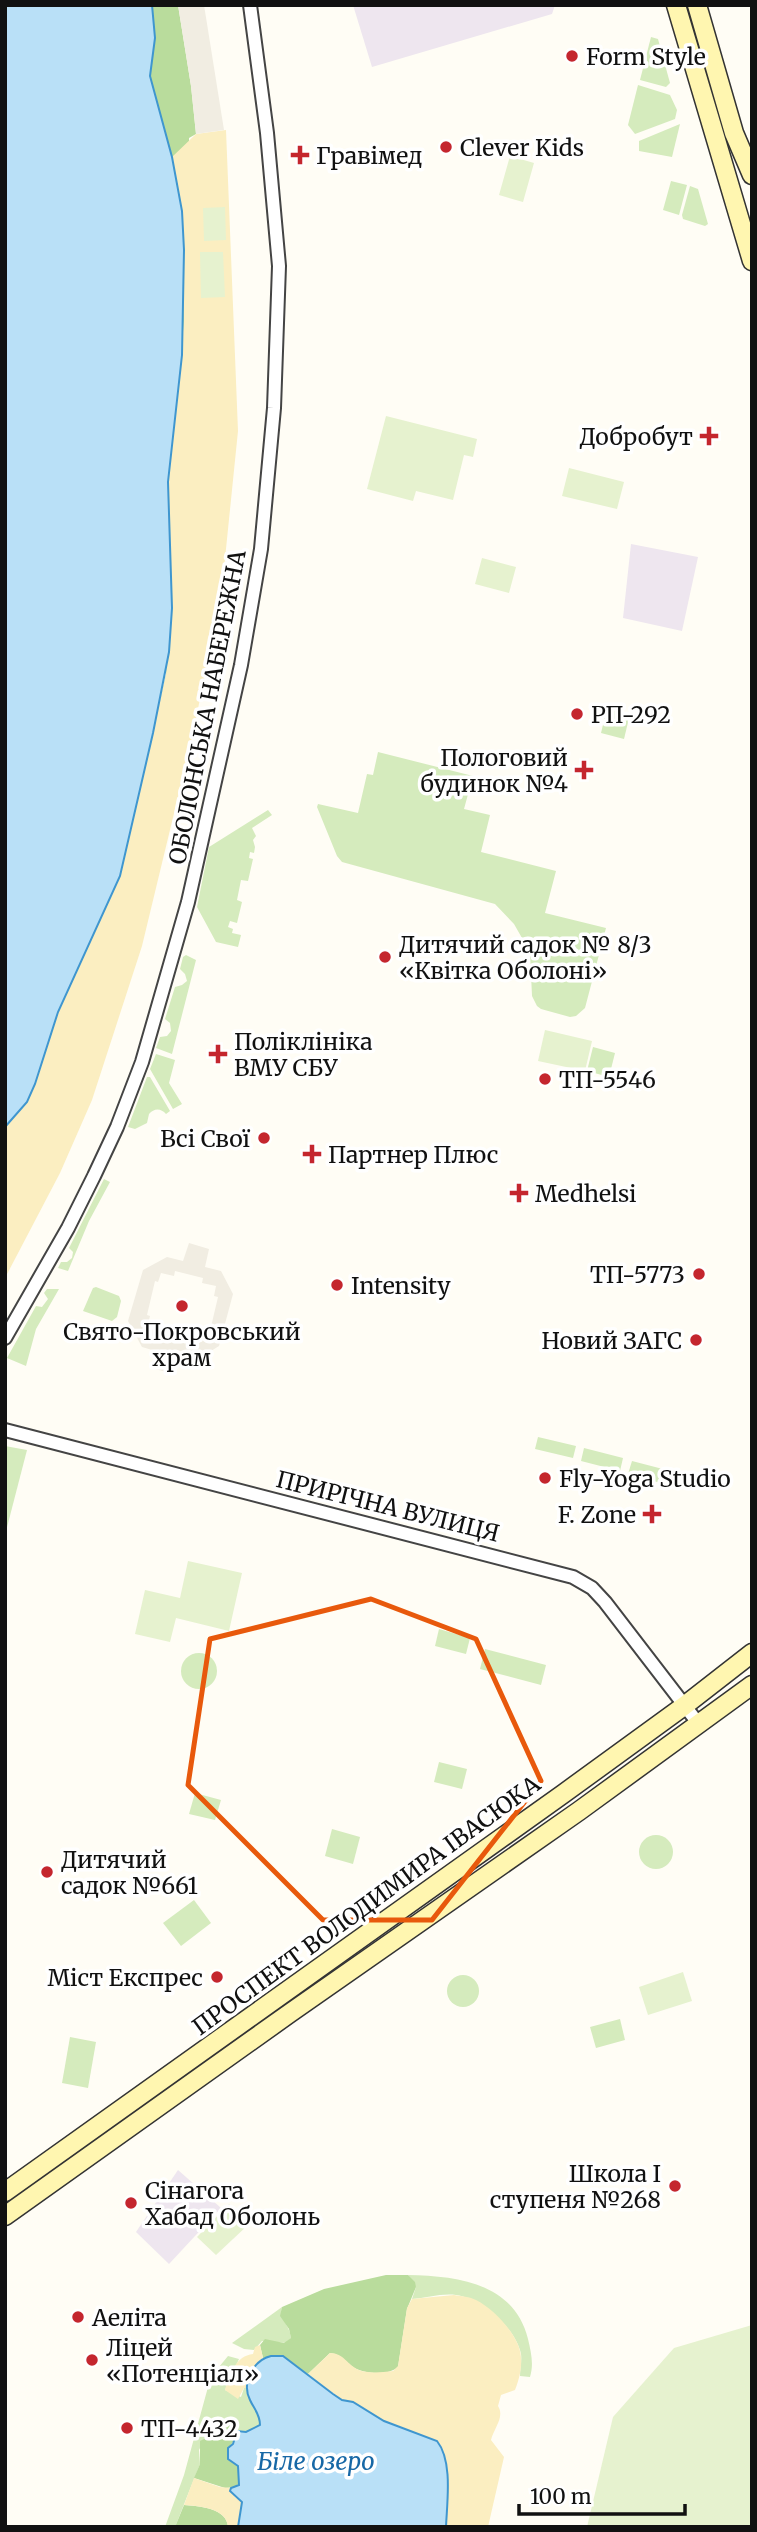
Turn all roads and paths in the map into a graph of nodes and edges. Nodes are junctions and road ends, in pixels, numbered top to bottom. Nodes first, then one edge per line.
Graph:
1 (250, 5) edge
2 (676, 5) edge
3 (696, 5) edge
4 (752, 174) edge
5 (752, 261) edge
6 (5, 1338) edge
7 (5, 1430) edge
8 (752, 1653) edge
9 (752, 1685) edge
10 (684, 1706) junction
11 (698, 1723) junction
12 (5, 2192) edge
13 (5, 2216) edge

1 - 6 street, ОБОЛОНСЬКА НАБЕРЕЖНА
2 - 5 main road
3 - 4 main road
7 - 10 street, ПРИРІЧНА ВУЛИЦЯ
8 - 10 main road, ПРОСПЕКТ ВОЛОДИМИРА ІВАСЮКА
9 - 11 main road, ПРОСПЕКТ ВОЛОДИМИРА ІВАСЮКА
10 - 11 street, ПРИРІЧНА ВУЛИЦЯ
10 - 12 main road, ПРОСПЕКТ ВОЛОДИМИРА ІВАСЮКА
11 - 13 main road, ПРОСПЕКТ ВОЛОДИМИРА ІВАСЮКА

